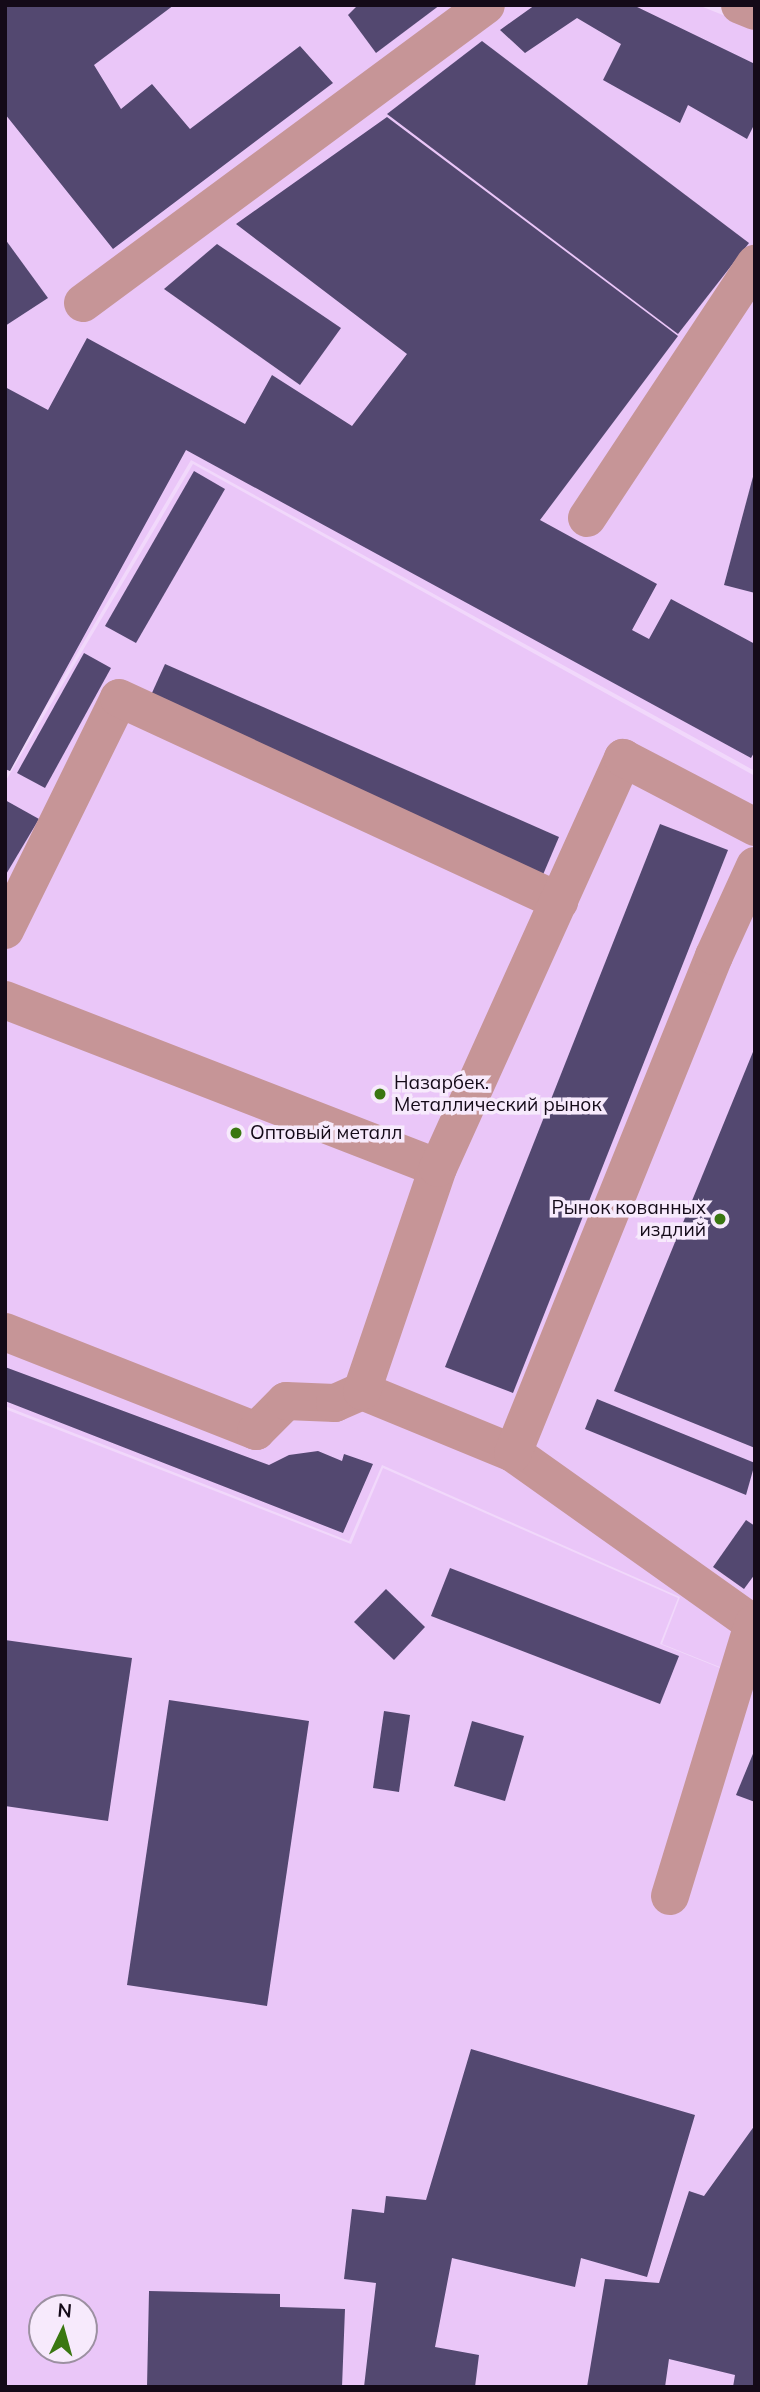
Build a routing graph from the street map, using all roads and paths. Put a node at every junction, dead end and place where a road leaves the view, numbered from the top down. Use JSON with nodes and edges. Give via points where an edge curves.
{"nodes":[{"id":1,"x":486,"y":5,"type":"edge"},
{"id":2,"x":740,"y":5,"type":"edge"},
{"id":3,"x":755,"y":11,"type":"edge"},
{"id":4,"x":755,"y":264,"type":"edge"},
{"id":5,"x":83,"y":303,"type":"dead end"},
{"id":6,"x":587,"y":518,"type":"dead end"},
{"id":7,"x":755,"y":827,"type":"edge"},
{"id":8,"x":755,"y":866,"type":"edge"},
{"id":9,"x":559,"y":901,"type":"junction"},
{"id":10,"x":5,"y":930,"type":"edge"},
{"id":11,"x":5,"y":1000,"type":"edge"},
{"id":12,"x":438,"y":1168,"type":"junction"},
{"id":13,"x":5,"y":1332,"type":"edge"},
{"id":14,"x":362,"y":1391,"type":"junction"},
{"id":15,"x":513,"y":1453,"type":"junction"},
{"id":16,"x":754,"y":1624,"type":"edge"},
{"id":17,"x":670,"y":1896,"type":"dead end"}],
"edges":[{"from":1,"to":5,"type":"lane"},
{"from":2,"to":3,"type":"lane"},
{"from":4,"to":6,"type":"lane"},
{"from":7,"to":9,"type":"lane","via":[[623,758]]},
{"from":8,"to":15,"type":"lane","via":[[714,956]]},
{"from":9,"to":10,"type":"lane","via":[[120,698]]},
{"from":9,"to":12,"type":"lane"},
{"from":11,"to":12,"type":"lane"},
{"from":12,"to":14,"type":"lane"},
{"from":13,"to":14,"type":"lane","via":[[256,1431],[286,1401],[335,1403]]},
{"from":14,"to":15,"type":"lane"},
{"from":15,"to":16,"type":"lane"},
{"from":16,"to":17,"type":"lane"}]}
